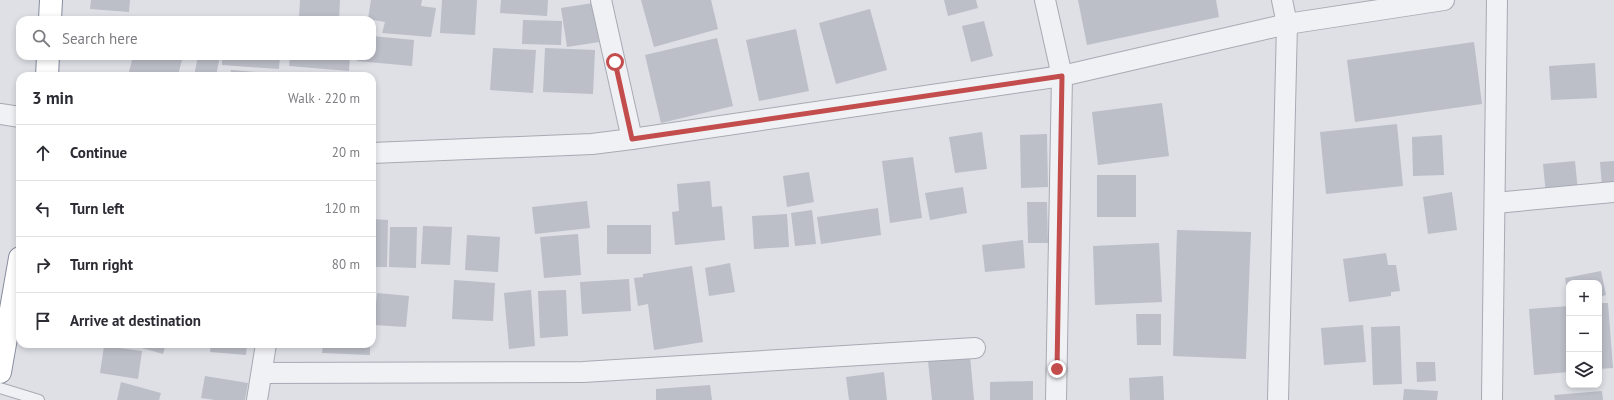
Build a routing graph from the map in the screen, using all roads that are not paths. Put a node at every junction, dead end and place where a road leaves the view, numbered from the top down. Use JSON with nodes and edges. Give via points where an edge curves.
{"nodes":[{"id":1,"x":51,"y":0,"type":"edge"},
{"id":2,"x":600,"y":0,"type":"edge"},
{"id":3,"x":1045,"y":0,"type":"edge"},
{"id":4,"x":1282,"y":0,"type":"edge"},
{"id":5,"x":1444,"y":0,"type":"edge"},
{"id":6,"x":1497,"y":0,"type":"edge"},
{"id":7,"x":50,"y":16,"type":"edge"},
{"id":8,"x":1287,"y":24,"type":"junction"},
{"id":9,"x":48,"y":60,"type":"edge"},
{"id":10,"x":47,"y":72,"type":"edge"},
{"id":11,"x":1062,"y":76,"type":"junction"},
{"id":12,"x":0,"y":114,"type":"edge"},
{"id":13,"x":16,"y":116,"type":"edge"},
{"id":14,"x":632,"y":139,"type":"junction"},
{"id":15,"x":376,"y":153,"type":"edge"},
{"id":16,"x":1614,"y":192,"type":"edge"},
{"id":17,"x":1495,"y":203,"type":"junction"},
{"id":18,"x":16,"y":281,"type":"edge"},
{"id":19,"x":265,"y":348,"type":"edge"},
{"id":20,"x":975,"y":348,"type":"dead end"},
{"id":21,"x":0,"y":372,"type":"edge"},
{"id":22,"x":262,"y":372,"type":"junction"},
{"id":23,"x":0,"y":388,"type":"edge"},
{"id":24,"x":39,"y":400,"type":"edge"},
{"id":25,"x":257,"y":400,"type":"edge"},
{"id":26,"x":1056,"y":400,"type":"edge"},
{"id":27,"x":1278,"y":400,"type":"edge"},
{"id":28,"x":1492,"y":400,"type":"edge"}],
"edges":[{"from":1,"to":7,"type":"highway"},
{"from":2,"to":14,"type":"street"},
{"from":3,"to":11,"type":"street"},
{"from":4,"to":8,"type":"street"},
{"from":5,"to":8,"type":"street"},
{"from":6,"to":17,"type":"street"},
{"from":8,"to":11,"type":"street"},
{"from":8,"to":27,"type":"street"},
{"from":9,"to":10,"type":"highway"},
{"from":11,"to":14,"type":"street"},
{"from":11,"to":26,"type":"street"},
{"from":12,"to":13,"type":"street"},
{"from":14,"to":15,"type":"street","via":[[592,144]]},
{"from":16,"to":17,"type":"street"},
{"from":17,"to":28,"type":"street"},
{"from":18,"to":21,"type":"highway"},
{"from":19,"to":22,"type":"street"},
{"from":20,"to":22,"type":"street","via":[[583,372]]},
{"from":22,"to":25,"type":"street"},
{"from":23,"to":24,"type":"lane"}]}
